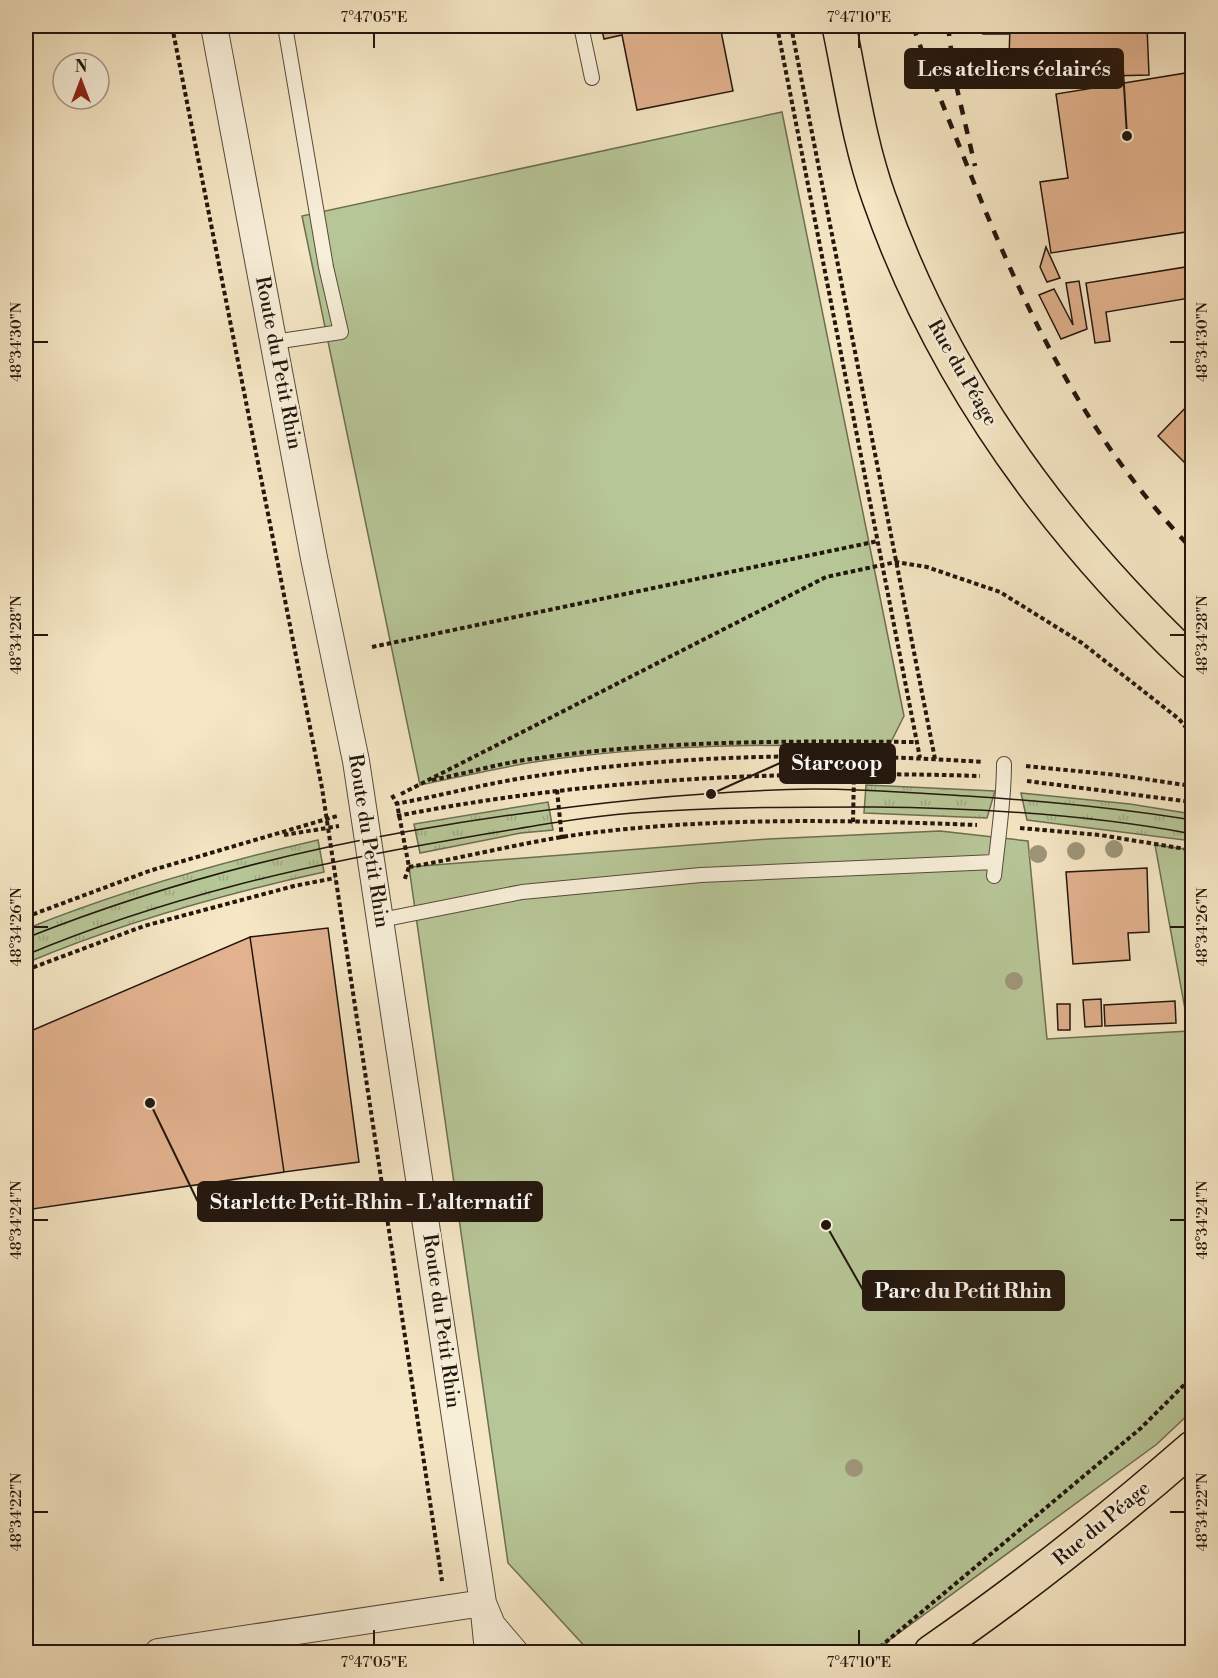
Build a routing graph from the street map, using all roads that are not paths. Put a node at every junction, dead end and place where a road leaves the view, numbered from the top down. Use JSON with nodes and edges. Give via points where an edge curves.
{"nodes":[{"id":1,"x":214,"y":26,"type":"edge"},
{"id":2,"x":285,"y":26,"type":"edge"},
{"id":3,"x":581,"y":26,"type":"edge"},
{"id":4,"x":839,"y":26,"type":"edge"},
{"id":5,"x":592,"y":78,"type":"dead end"},
{"id":6,"x":274,"y":342,"type":"junction"},
{"id":7,"x":1192,"y":662,"type":"edge"},
{"id":8,"x":1004,"y":764,"type":"road end"},
{"id":9,"x":381,"y":920,"type":"junction"},
{"id":10,"x":1192,"y":1448,"type":"edge"},
{"id":11,"x":1011,"y":1598,"type":"junction"},
{"id":12,"x":483,"y":1603,"type":"junction"},
{"id":13,"x":158,"y":1653,"type":"edge"},
{"id":14,"x":488,"y":1653,"type":"edge"},
{"id":15,"x":515,"y":1653,"type":"edge"},
{"id":16,"x":931,"y":1653,"type":"edge"},
{"id":17,"x":965,"y":1653,"type":"edge"}],
"edges":[{"from":1,"to":6,"type":"street","name":"Route du Petit Rhin"},
{"from":2,"to":6,"type":"lane","via":[[341,332]]},
{"from":3,"to":5,"type":"lane"},
{"from":4,"to":7,"type":"main road","name":"Rue du Péage","via":[[878,196],[912,282],[946,350],[1027,478],[1082,549],[1136,609]]},
{"from":6,"to":9,"type":"street","name":"Route du Petit Rhin","via":[[356,761]]},
{"from":8,"to":9,"type":"lane","via":[[1005,799],[998,826],[995,869],[701,875],[522,892]]},
{"from":9,"to":12,"type":"street","name":"Route du Petit Rhin"},
{"from":10,"to":11,"type":"main road","name":"Rue du Péage"},
{"from":11,"to":16,"type":"main road","name":"Rue du Péage"},
{"from":11,"to":17,"type":"main road","name":"Rue du Péage"},
{"from":12,"to":13,"type":"street"},
{"from":12,"to":14,"type":"street"},
{"from":12,"to":15,"type":"street","name":"Route du Petit Rhin","via":[[492,1625]]}]}
